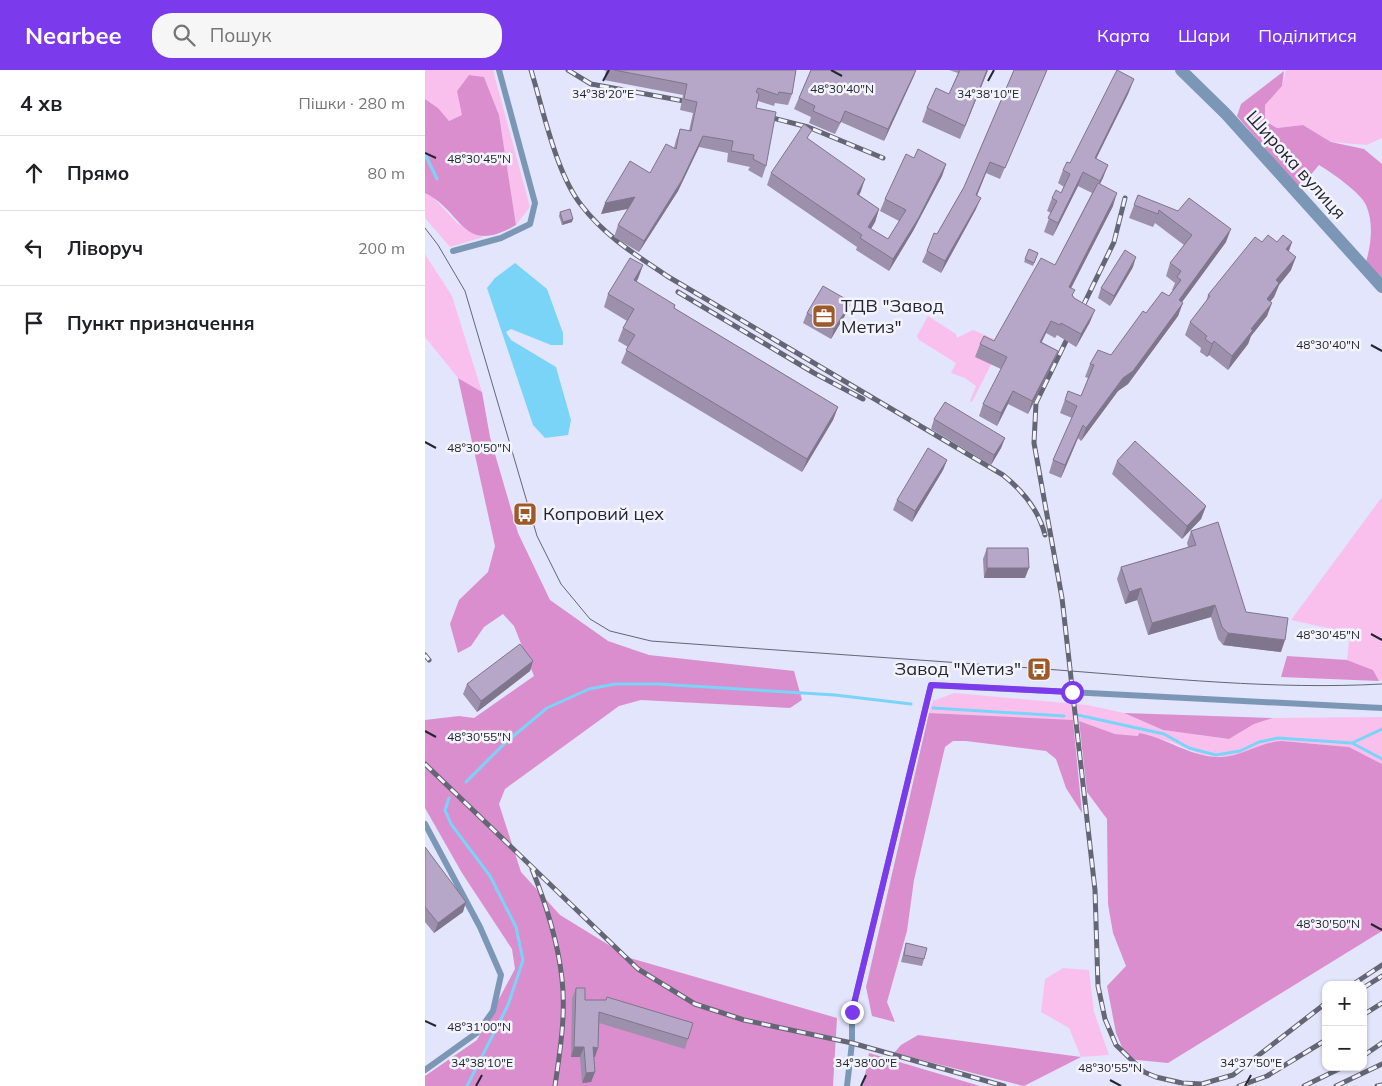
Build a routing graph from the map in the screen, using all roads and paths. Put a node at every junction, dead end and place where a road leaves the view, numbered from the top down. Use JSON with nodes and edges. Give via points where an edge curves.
{"nodes":[{"id":1,"x":499,"y":70,"type":"edge"},
{"id":2,"x":1181,"y":70,"type":"edge"},
{"id":3,"x":453,"y":251,"type":"dead end"},
{"id":4,"x":1382,"y":286,"type":"edge"},
{"id":5,"x":1382,"y":708,"type":"edge"},
{"id":6,"x":425,"y":824,"type":"edge"},
{"id":7,"x":425,"y":1070,"type":"edge"},
{"id":8,"x":847,"y":1086,"type":"edge"}],
"edges":[{"from":1,"to":3,"type":"lane","via":[[535,203],[529,224],[501,238]]},
{"from":2,"to":4,"type":"street","name":"Широка вулиця","via":[[1226,114]]},
{"from":5,"to":8,"type":"lane","via":[[931,685],[852,1012],[853,1043]]},
{"from":6,"to":7,"type":"lane","via":[[480,927],[501,975],[493,1011],[478,1032]]}]}
